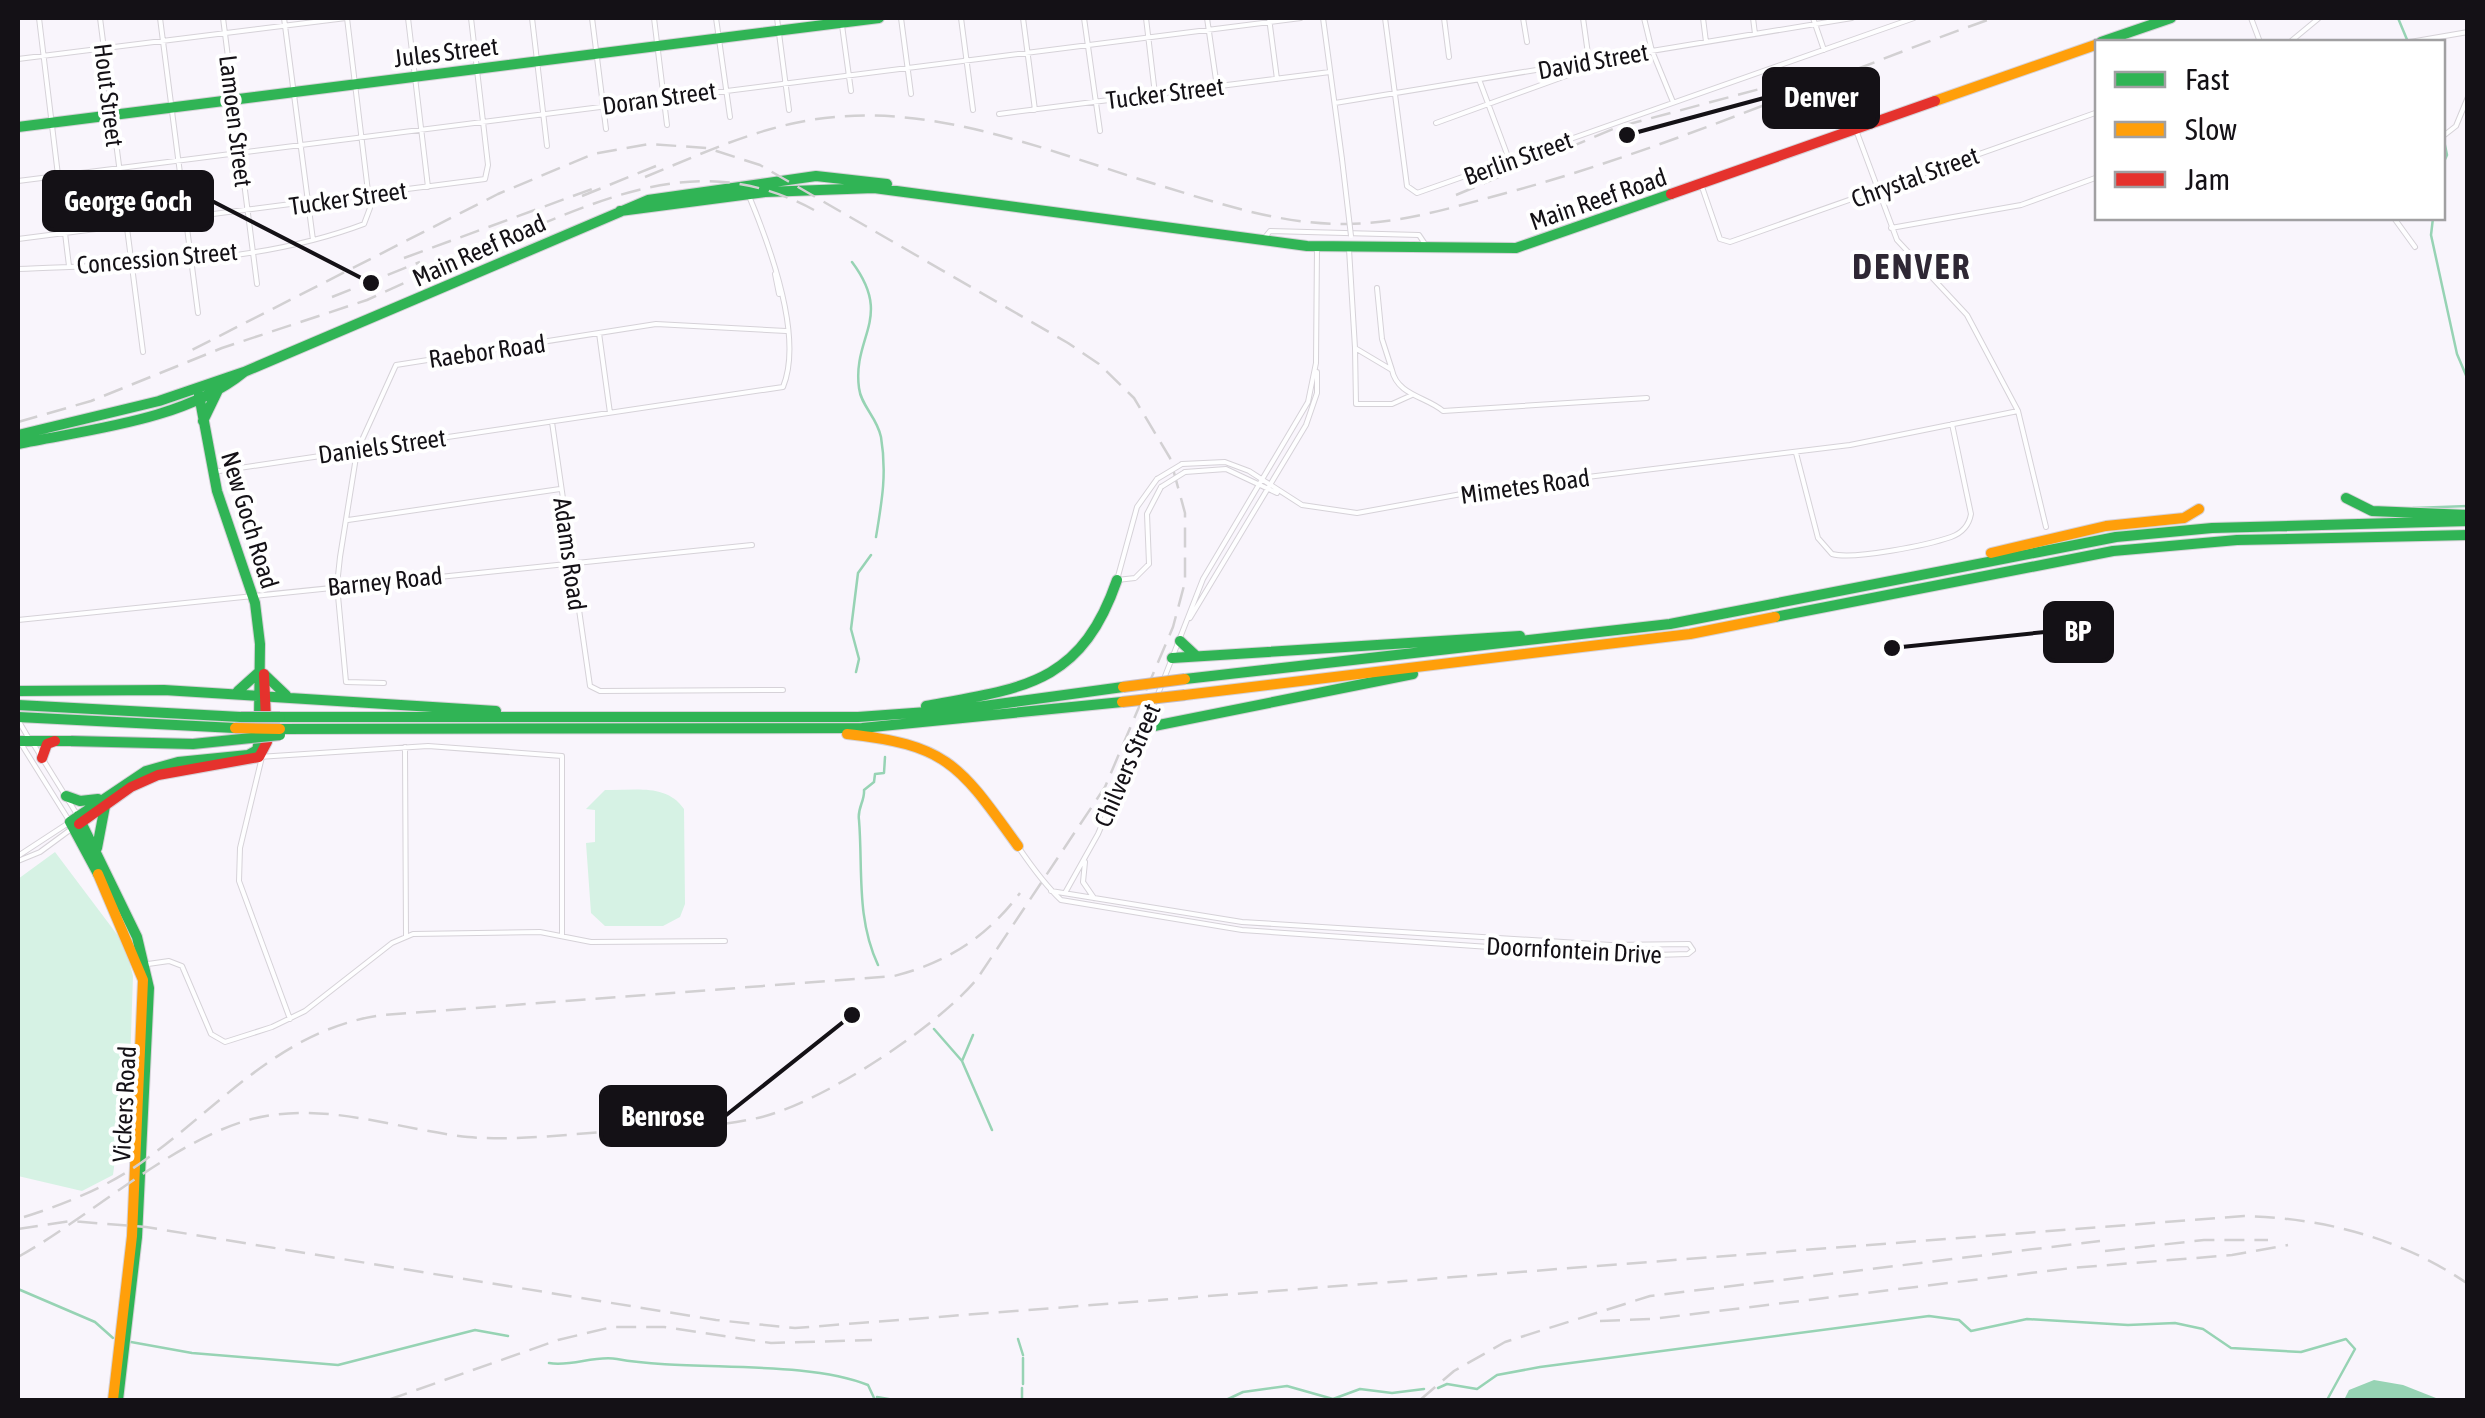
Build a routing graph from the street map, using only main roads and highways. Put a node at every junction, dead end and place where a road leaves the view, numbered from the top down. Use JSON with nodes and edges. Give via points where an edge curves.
{"nodes":[{"id":1,"x":879,"y":18,"type":"edge"},
{"id":2,"x":2171,"y":18,"type":"edge"},
{"id":3,"x":841,"y":20,"type":"edge"},
{"id":4,"x":778,"y":24,"type":"edge"},
{"id":5,"x":2108,"y":40,"type":"edge"},
{"id":6,"x":2095,"y":44,"type":"edge"},
{"id":7,"x":18,"y":127,"type":"edge"},
{"id":8,"x":244,"y":372,"type":"junction"},
{"id":9,"x":221,"y":386,"type":"junction"},
{"id":10,"x":198,"y":393,"type":"junction"},
{"id":11,"x":186,"y":402,"type":"junction"},
{"id":12,"x":202,"y":418,"type":"junction"},
{"id":13,"x":18,"y":434,"type":"edge"},
{"id":14,"x":18,"y":444,"type":"edge"},
{"id":15,"x":2346,"y":498,"type":"dead end"},
{"id":16,"x":2199,"y":510,"type":"dead end"},
{"id":17,"x":2468,"y":518,"type":"edge"},
{"id":18,"x":2468,"y":535,"type":"edge"},
{"id":19,"x":1117,"y":580,"type":"road end"},
{"id":20,"x":1878,"y":582,"type":"junction"},
{"id":21,"x":1616,"y":631,"type":"junction"},
{"id":22,"x":1180,"y":640,"type":"road end"},
{"id":23,"x":1195,"y":655,"type":"junction"},
{"id":24,"x":1172,"y":658,"type":"road end"},
{"id":25,"x":1473,"y":662,"type":"junction"},
{"id":26,"x":261,"y":671,"type":"junction"},
{"id":27,"x":18,"y":691,"type":"edge"},
{"id":28,"x":233,"y":693,"type":"junction"},
{"id":29,"x":262,"y":695,"type":"junction"},
{"id":30,"x":288,"y":696,"type":"junction"},
{"id":31,"x":18,"y":705,"type":"edge"},
{"id":32,"x":36,"y":712,"type":"junction"},
{"id":33,"x":586,"y":716,"type":"junction"},
{"id":34,"x":18,"y":718,"type":"edge"},
{"id":35,"x":772,"y":724,"type":"junction"},
{"id":36,"x":280,"y":727,"type":"junction"},
{"id":37,"x":1144,"y":728,"type":"road end"},
{"id":38,"x":21,"y":740,"type":"edge"},
{"id":39,"x":56,"y":740,"type":"junction"},
{"id":40,"x":42,"y":758,"type":"road end"},
{"id":41,"x":66,"y":796,"type":"road end"},
{"id":42,"x":104,"y":802,"type":"junction"},
{"id":43,"x":76,"y":822,"type":"junction"},
{"id":44,"x":1018,"y":846,"type":"road end"},
{"id":45,"x":97,"y":849,"type":"junction"},
{"id":46,"x":143,"y":964,"type":"junction"},
{"id":47,"x":115,"y":1400,"type":"edge"}],
"edges":[{"from":1,"to":3,"type":"main road","name":"Jules Street"},
{"from":2,"to":5,"type":"main road","name":"Main Reef Road"},
{"from":3,"to":4,"type":"main road","name":"Jules Street"},
{"from":4,"to":7,"type":"main road","name":"Jules Street","via":[[719,38]]},
{"from":6,"to":8,"type":"main road","name":"Main Reef Road","via":[[1526,246],[1317,247],[911,190],[778,185],[620,211]]},
{"from":8,"to":9,"type":"main road","name":"Main Reef Road"},
{"from":8,"to":10,"type":"main road","name":"Main Reef Road"},
{"from":9,"to":10,"type":"main road","name":"Main Reef Road"},
{"from":9,"to":12,"type":"main road"},
{"from":10,"to":11,"type":"main road","name":"Main Reef Road"},
{"from":10,"to":12,"type":"main road","name":"New Goch Road"},
{"from":10,"to":13,"type":"main road","name":"Main Reef Road"},
{"from":11,"to":12,"type":"main road"},
{"from":11,"to":14,"type":"main road","name":"Main Reef Road"},
{"from":12,"to":26,"type":"main road","name":"New Goch Road","via":[[212,472],[252,594]]},
{"from":15,"to":17,"type":"main road","via":[[2372,511]]},
{"from":16,"to":20,"type":"main road","via":[[2184,518],[2048,537]]},
{"from":17,"to":20,"type":"main road","via":[[2130,536]]},
{"from":18,"to":25,"type":"main road","via":[[2237,540],[2113,551],[1690,634]]},
{"from":19,"to":35,"type":"main road","via":[[1099,632],[1050,677],[900,710]]},
{"from":20,"to":21,"type":"main road"},
{"from":21,"to":23,"type":"main road"},
{"from":21,"to":35,"type":"main road","bridge":true,"via":[[900,715]]},
{"from":22,"to":23,"type":"main road"},
{"from":23,"to":24,"type":"main road"},
{"from":25,"to":35,"type":"main road","bridge":true,"via":[[910,726]]},
{"from":25,"to":37,"type":"main road"},
{"from":26,"to":28,"type":"main road"},
{"from":26,"to":29,"type":"main road","name":"New Goch Road"},
{"from":26,"to":30,"type":"main road"},
{"from":27,"to":28,"type":"main road"},
{"from":28,"to":29,"type":"main road"},
{"from":29,"to":30,"type":"main road"},
{"from":29,"to":42,"type":"main road","name":"New Goch Road","via":[[257,756],[157,767]]},
{"from":30,"to":33,"type":"main road"},
{"from":31,"to":32,"type":"main road"},
{"from":32,"to":34,"type":"main road"},
{"from":32,"to":36,"type":"main road","bridge":true},
{"from":33,"to":35,"type":"main road"},
{"from":33,"to":36,"type":"main road"},
{"from":35,"to":36,"type":"main road"},
{"from":35,"to":44,"type":"main road","via":[[892,736],[930,747],[969,778]]},
{"from":36,"to":39,"type":"main road","bridge":true,"via":[[193,744]]},
{"from":38,"to":39,"type":"main road"},
{"from":39,"to":40,"type":"main road","via":[[46,744]]},
{"from":41,"to":42,"type":"main road"},
{"from":42,"to":43,"type":"main road"},
{"from":42,"to":45,"type":"main road"},
{"from":43,"to":45,"type":"main road","name":"Vickers Road"},
{"from":43,"to":46,"type":"main road","name":"Vickers Road"},
{"from":45,"to":46,"type":"main road","name":"Vickers Road"},
{"from":46,"to":47,"type":"main road","name":"Vickers Road","via":[[148,1017]]}]}
